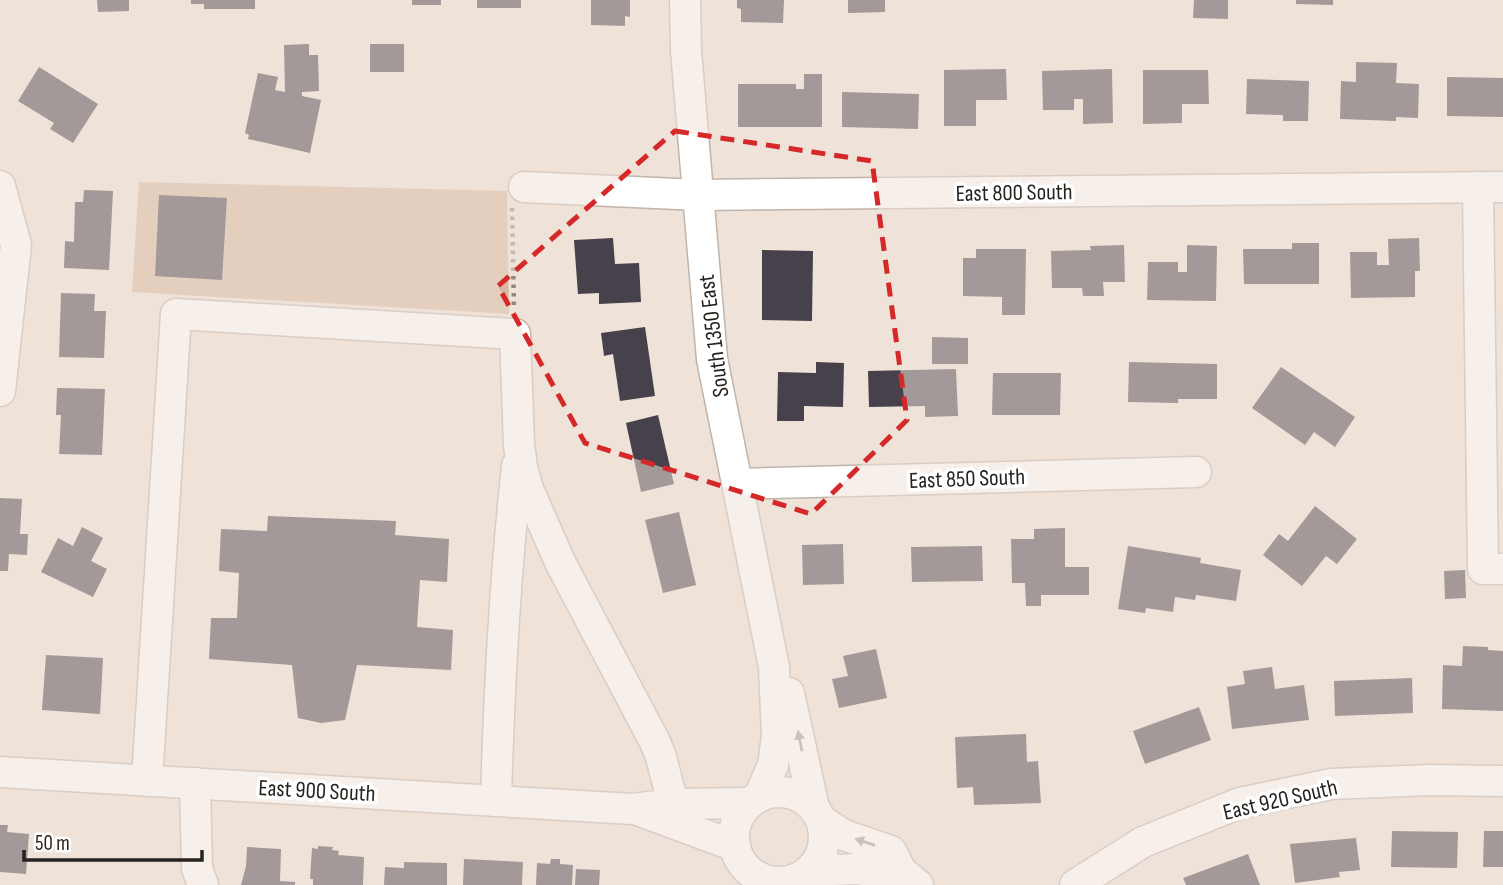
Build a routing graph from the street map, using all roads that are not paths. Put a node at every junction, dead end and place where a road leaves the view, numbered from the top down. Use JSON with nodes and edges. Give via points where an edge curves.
{"nodes":[{"id":1,"x":685,"y":0,"type":"edge"},
{"id":2,"x":0,"y":186,"type":"edge"},
{"id":3,"x":1491,"y":187,"type":"edge"},
{"id":4,"x":518,"y":195,"type":"road end"},
{"id":5,"x":699,"y":195,"type":"junction"},
{"id":6,"x":0,"y":391,"type":"edge"},
{"id":7,"x":519,"y":445,"type":"junction"},
{"id":8,"x":1196,"y":472,"type":"dead end"},
{"id":9,"x":737,"y":484,"type":"junction"},
{"id":10,"x":1503,"y":569,"type":"edge"},
{"id":11,"x":774,"y":667,"type":"junction"},
{"id":12,"x":0,"y":772,"type":"edge"},
{"id":13,"x":1503,"y":780,"type":"edge"},
{"id":14,"x":147,"y":781,"type":"junction"},
{"id":15,"x":195,"y":783,"type":"junction"},
{"id":16,"x":754,"y":800,"type":"junction"},
{"id":17,"x":496,"y":801,"type":"junction"},
{"id":18,"x":673,"y":804,"type":"junction"},
{"id":19,"x":633,"y":809,"type":"junction"},
{"id":20,"x":817,"y":814,"type":"junction"},
{"id":21,"x":744,"y":867,"type":"edge"},
{"id":22,"x":910,"y":878,"type":"edge"},
{"id":23,"x":798,"y":879,"type":"edge"},
{"id":24,"x":203,"y":885,"type":"edge"},
{"id":25,"x":1075,"y":885,"type":"edge"}],
"edges":[{"from":1,"to":5,"type":"street","name":"South 1350 East"},
{"from":2,"to":6,"type":"street","via":[[16,245]]},
{"from":3,"to":5,"type":"street","name":"East 800 South"},
{"from":3,"to":10,"type":"street","via":[[1483,569]]},
{"from":4,"to":5,"type":"street","name":"East 800 South"},
{"from":5,"to":9,"type":"street","name":"South 1350 East","via":[[712,359]]},
{"from":7,"to":14,"type":"street","via":[[514,334],[176,314]]},
{"from":7,"to":17,"type":"street","via":[[510,522]]},
{"from":7,"to":18,"type":"street","via":[[528,489],[561,564],[655,742]]},
{"from":8,"to":9,"type":"street","name":"East 850 South"},
{"from":9,"to":11,"type":"street","name":"South 1350 East"},
{"from":11,"to":16,"type":"street","name":"South 1350 East","via":[[777,736],[773,765]]},
{"from":20,"to":11,"type":"street","name":"South 1350 East","one_way":true,"via":[[791,697]]},
{"from":12,"to":14,"type":"street","name":"East 900 South"},
{"from":13,"to":25,"type":"street","name":"East 920 South","via":[[1331,784],[1240,803],[1143,842]]},
{"from":14,"to":15,"type":"street","name":"East 900 South"},
{"from":15,"to":17,"type":"street","name":"East 900 South"},
{"from":15,"to":24,"type":"street","via":[[197,868]]},
{"from":16,"to":18,"type":"street","name":"East 900 South"},
{"from":16,"to":20,"type":"street","via":[[788,793]]},
{"from":16,"to":21,"type":"street","via":[[736,822],[734,834]]},
{"from":17,"to":19,"type":"street","name":"East 900 South"},
{"from":18,"to":19,"type":"street","name":"East 900 South"},
{"from":19,"to":21,"type":"street","name":"East 900 South"},
{"from":22,"to":20,"type":"street","one_way":true,"via":[[891,851],[844,835]]},
{"from":20,"to":23,"type":"street","via":[[825,833],[824,847],[819,860]]},
{"from":21,"to":23,"type":"street","via":[[769,881]]},
{"from":22,"to":23,"type":"street","via":[[856,869]]}]}
